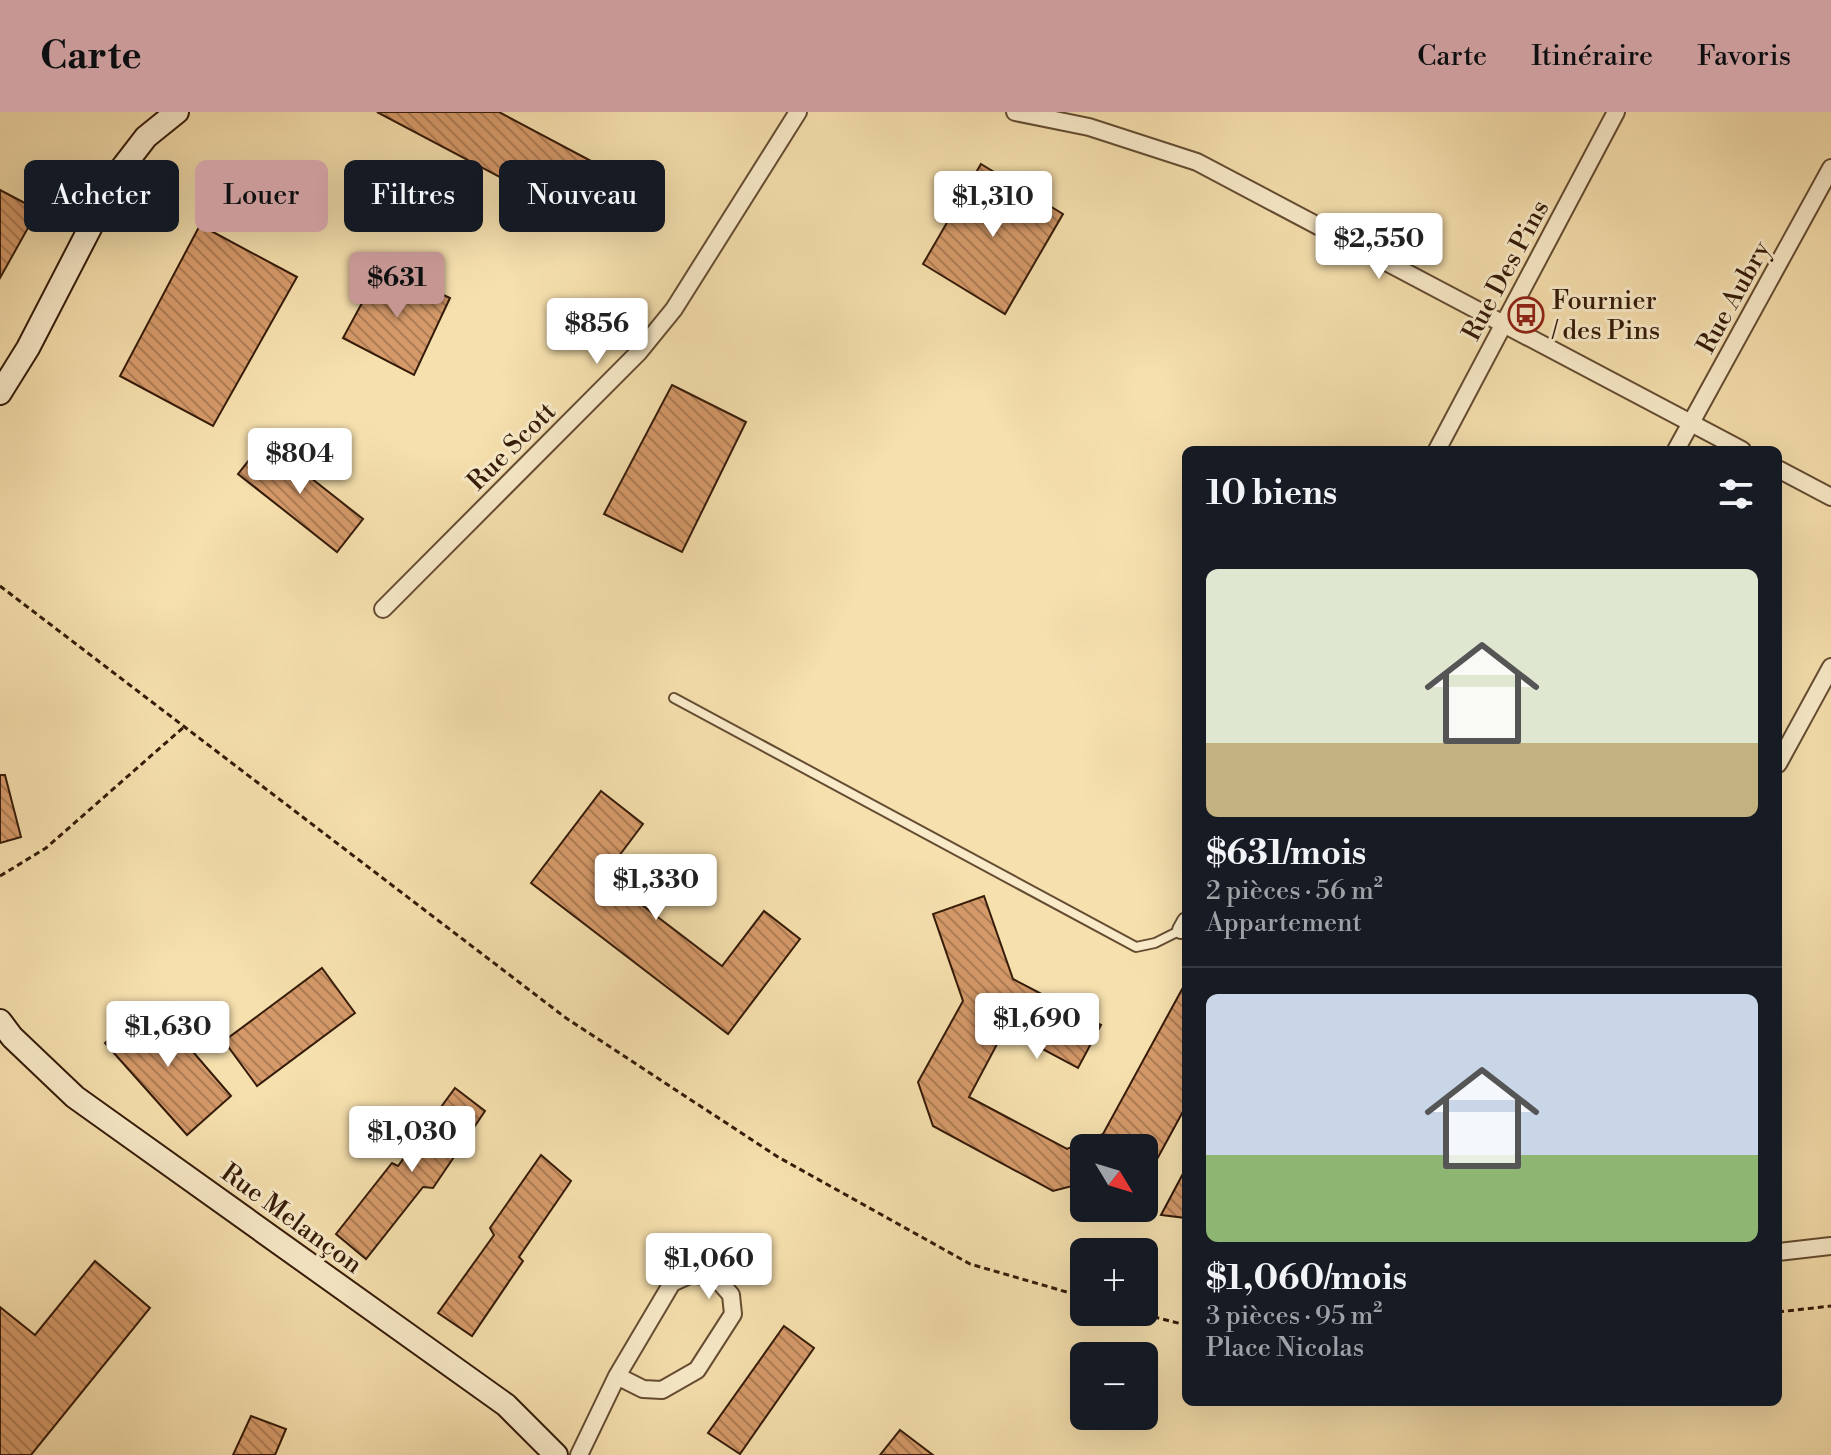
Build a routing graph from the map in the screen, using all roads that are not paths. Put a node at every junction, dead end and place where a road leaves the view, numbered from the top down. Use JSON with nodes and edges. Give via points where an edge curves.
{"nodes":[{"id":1,"x":177,"y":112,"type":"edge"},
{"id":2,"x":798,"y":112,"type":"edge"},
{"id":3,"x":1015,"y":112,"type":"edge"},
{"id":4,"x":1616,"y":112,"type":"edge"},
{"id":5,"x":1070,"y":117,"type":"edge"},
{"id":6,"x":1831,"y":168,"type":"edge"},
{"id":7,"x":1504,"y":324,"type":"junction"},
{"id":8,"x":0,"y":393,"type":"edge"},
{"id":9,"x":1691,"y":423,"type":"junction"},
{"id":10,"x":1439,"y":446,"type":"edge"},
{"id":11,"x":1678,"y":446,"type":"edge"},
{"id":12,"x":1734,"y":446,"type":"edge"},
{"id":13,"x":1782,"y":471,"type":"edge"},
{"id":14,"x":1831,"y":497,"type":"edge"},
{"id":15,"x":383,"y":609,"type":"dead end"},
{"id":16,"x":1831,"y":667,"type":"edge"},
{"id":17,"x":674,"y":698,"type":"dead end"},
{"id":18,"x":1782,"y":757,"type":"edge"},
{"id":19,"x":1182,"y":927,"type":"edge"},
{"id":20,"x":0,"y":1021,"type":"edge"},
{"id":21,"x":1831,"y":1246,"type":"edge"},
{"id":22,"x":1782,"y":1252,"type":"edge"},
{"id":23,"x":617,"y":1376,"type":"junction"},
{"id":24,"x":556,"y":1455,"type":"edge"},
{"id":25,"x":579,"y":1455,"type":"edge"}],
"edges":[{"from":1,"to":8,"type":"street","via":[[146,137],[119,172]]},
{"from":2,"to":15,"type":"street","name":"Rue Scott","via":[[674,309],[648,341]]},
{"from":3,"to":5,"type":"street"},
{"from":4,"to":7,"type":"street","name":"Rue Des Pins"},
{"from":5,"to":7,"type":"street","via":[[1197,162]]},
{"from":6,"to":9,"type":"street","name":"Rue Aubry"},
{"from":7,"to":9,"type":"street"},
{"from":7,"to":10,"type":"street","name":"Rue Des Pins"},
{"from":9,"to":11,"type":"street","name":"Rue Aubry"},
{"from":9,"to":12,"type":"street"},
{"from":13,"to":14,"type":"street"},
{"from":16,"to":18,"type":"street"},
{"from":17,"to":19,"type":"lane","via":[[1136,947]]},
{"from":20,"to":24,"type":"street","name":"Rue Melançon","via":[[75,1097],[506,1405]]},
{"from":21,"to":22,"type":"street"},
{"from":23,"to":23,"type":"street","via":[[672,1283],[692,1274],[717,1279],[731,1295],[733,1314],[697,1370],[662,1390],[643,1389]]},
{"from":23,"to":25,"type":"street"}]}
